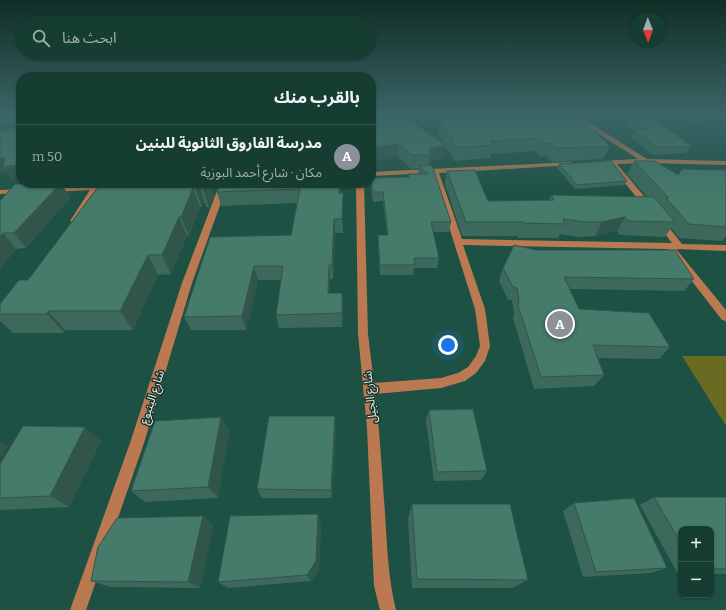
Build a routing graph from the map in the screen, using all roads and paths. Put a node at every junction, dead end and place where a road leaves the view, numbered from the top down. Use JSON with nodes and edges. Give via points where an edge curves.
{"nodes":[{"id":1,"x":613,"y":141,"type":"edge"},
{"id":2,"x":644,"y":161,"type":"junction"},
{"id":3,"x":612,"y":162,"type":"junction"},
{"id":4,"x":589,"y":163,"type":"edge"},
{"id":5,"x":726,"y":163,"type":"edge"},
{"id":6,"x":581,"y":164,"type":"edge"},
{"id":7,"x":435,"y":170,"type":"junction"},
{"id":8,"x":376,"y":174,"type":"edge"},
{"id":9,"x":95,"y":188,"type":"joint"},
{"id":10,"x":222,"y":188,"type":"edge"},
{"id":11,"x":360,"y":188,"type":"edge"},
{"id":12,"x":47,"y":190,"type":"edge"},
{"id":13,"x":32,"y":191,"type":"edge"},
{"id":14,"x":0,"y":192,"type":"edge"},
{"id":15,"x":69,"y":229,"type":"edge"},
{"id":16,"x":458,"y":242,"type":"junction"},
{"id":17,"x":674,"y":246,"type":"junction"},
{"id":18,"x":726,"y":248,"type":"edge"},
{"id":19,"x":726,"y":317,"type":"edge"},
{"id":20,"x":369,"y":389,"type":"junction"},
{"id":21,"x":78,"y":610,"type":"edge"},
{"id":22,"x":388,"y":610,"type":"edge"}],
"edges":[{"from":1,"to":2,"type":"street"},
{"from":2,"to":3,"type":"street"},
{"from":2,"to":5,"type":"street"},
{"from":3,"to":4,"type":"street"},
{"from":3,"to":17,"type":"street","via":[[634,188]]},
{"from":6,"to":7,"type":"street"},
{"from":7,"to":8,"type":"street"},
{"from":7,"to":16,"type":"street"},
{"from":9,"to":12,"type":"street"},
{"from":9,"to":15,"type":"street"},
{"from":10,"to":21,"type":"street","name":"شارع الينبوع","via":[[187,283],[137,443]]},
{"from":11,"to":20,"type":"street","name":"شارع الجيل","via":[[363,334]]},
{"from":13,"to":14,"type":"street"},
{"from":16,"to":17,"type":"street"},
{"from":16,"to":20,"type":"street","via":[[480,309],[485,346],[481,358],[472,370],[461,377],[441,383]]},
{"from":17,"to":18,"type":"street"},
{"from":17,"to":19,"type":"street"},
{"from":20,"to":22,"type":"street","name":"شارع الجيل","via":[[380,563]]}]}
